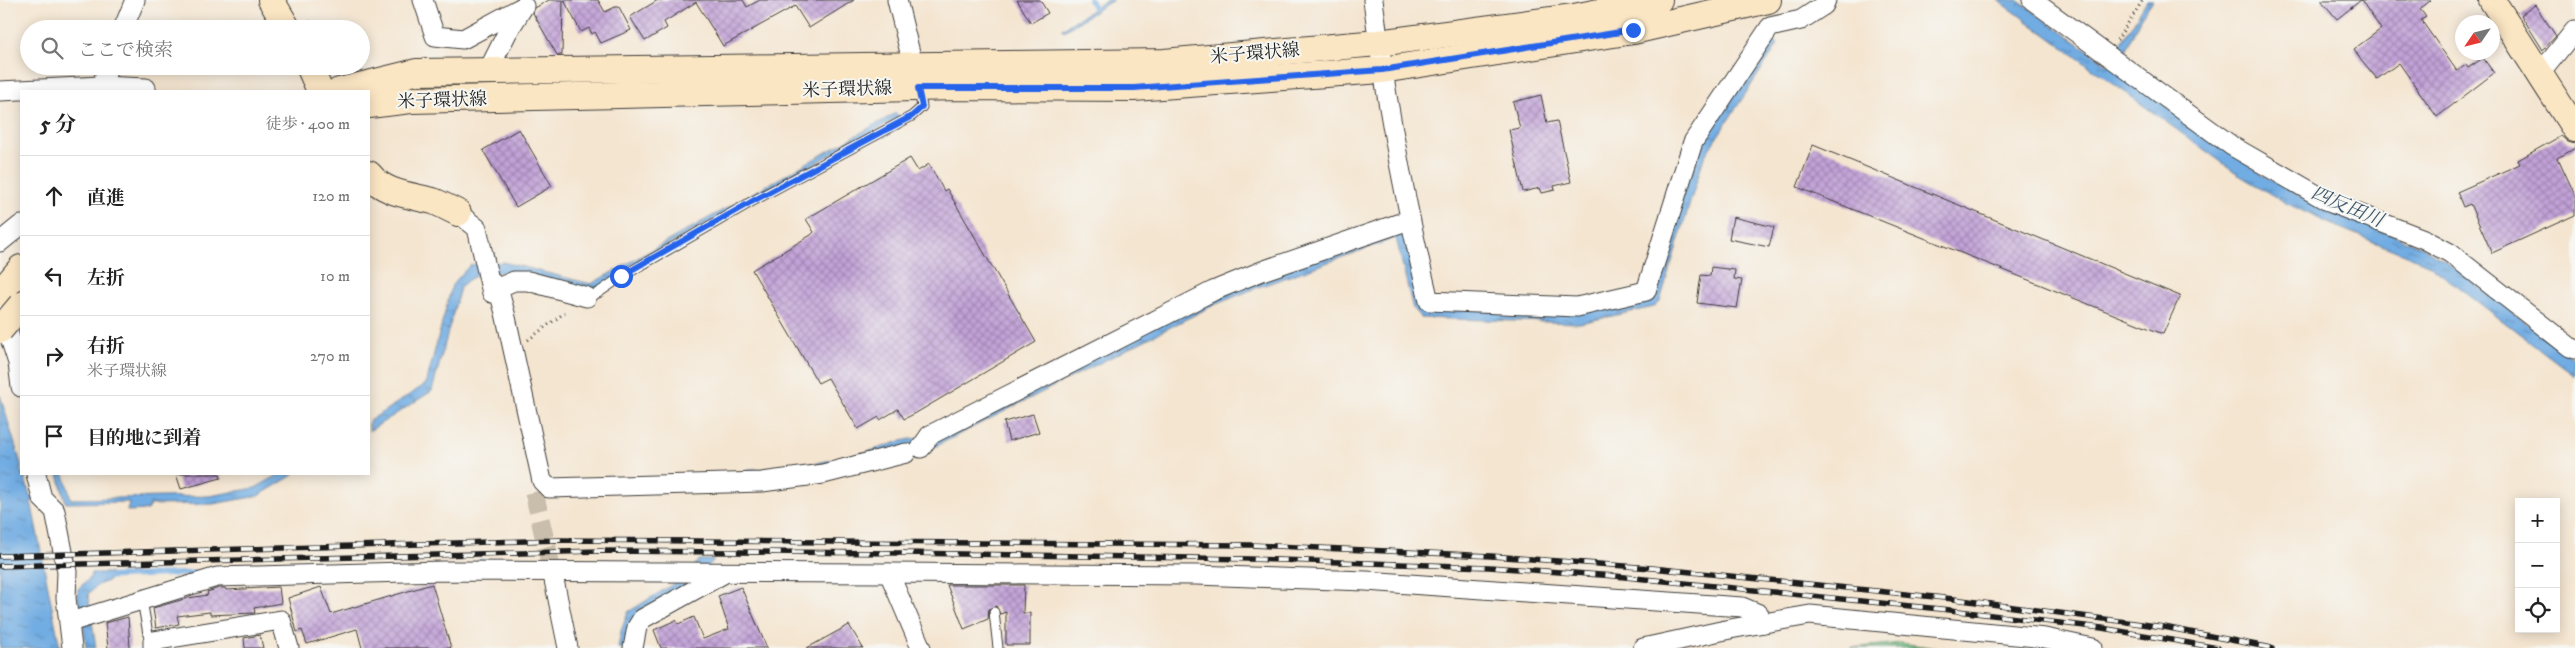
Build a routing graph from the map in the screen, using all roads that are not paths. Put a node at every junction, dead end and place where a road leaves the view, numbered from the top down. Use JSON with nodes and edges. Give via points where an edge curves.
{"nodes":[{"id":1,"x":135,"y":0,"type":"edge"},
{"id":2,"x":271,"y":0,"type":"edge"},
{"id":3,"x":423,"y":0,"type":"edge"},
{"id":4,"x":897,"y":0,"type":"edge"},
{"id":5,"x":1373,"y":0,"type":"edge"},
{"id":6,"x":1659,"y":0,"type":"edge"},
{"id":7,"x":1768,"y":0,"type":"edge"},
{"id":8,"x":1826,"y":0,"type":"edge"},
{"id":9,"x":2032,"y":0,"type":"edge"},
{"id":10,"x":2492,"y":0,"type":"edge"},
{"id":11,"x":526,"y":3,"type":"edge"},
{"id":12,"x":127,"y":20,"type":"edge"},
{"id":13,"x":283,"y":20,"type":"edge"},
{"id":14,"x":2575,"y":30,"type":"edge"},
{"id":15,"x":1378,"y":43,"type":"junction"},
{"id":16,"x":1382,"y":70,"type":"junction"},
{"id":17,"x":488,"y":71,"type":"junction"},
{"id":18,"x":2539,"y":74,"type":"junction"},
{"id":19,"x":105,"y":75,"type":"edge"},
{"id":20,"x":313,"y":75,"type":"edge"},
{"id":21,"x":916,"y":76,"type":"junction"},
{"id":22,"x":101,"y":86,"type":"junction"},
{"id":23,"x":20,"y":90,"type":"edge"},
{"id":24,"x":20,"y":90,"type":"edge"},
{"id":25,"x":146,"y":90,"type":"edge"},
{"id":26,"x":320,"y":90,"type":"edge"},
{"id":27,"x":343,"y":90,"type":"edge"},
{"id":28,"x":0,"y":91,"type":"edge"},
{"id":29,"x":370,"y":105,"type":"edge"},
{"id":30,"x":2575,"y":130,"type":"edge"},
{"id":31,"x":370,"y":175,"type":"edge"},
{"id":32,"x":458,"y":212,"type":"joint"},
{"id":33,"x":1409,"y":220,"type":"junction"},
{"id":34,"x":20,"y":226,"type":"edge"},
{"id":35,"x":0,"y":242,"type":"edge"},
{"id":36,"x":20,"y":269,"type":"edge"},
{"id":37,"x":492,"y":282,"type":"junction"},
{"id":38,"x":0,"y":293,"type":"edge"},
{"id":39,"x":587,"y":297,"type":"joint"},
{"id":40,"x":20,"y":306,"type":"edge"},
{"id":41,"x":0,"y":307,"type":"edge"},
{"id":42,"x":0,"y":330,"type":"edge"},
{"id":43,"x":2575,"y":349,"type":"edge"},
{"id":44,"x":20,"y":379,"type":"edge"},
{"id":45,"x":36,"y":475,"type":"edge"},
{"id":46,"x":534,"y":492,"type":"tunnel mouth"},
{"id":47,"x":725,"y":573,"type":"junction"},
{"id":48,"x":889,"y":573,"type":"junction"},
{"id":49,"x":554,"y":580,"type":"tunnel mouth"},
{"id":50,"x":142,"y":600,"type":"junction"},
{"id":51,"x":994,"y":612,"type":"dead end"},
{"id":52,"x":81,"y":619,"type":"junction"},
{"id":53,"x":1763,"y":623,"type":"junction"},
{"id":54,"x":153,"y":644,"type":"edge"},
{"id":55,"x":72,"y":648,"type":"edge"},
{"id":56,"x":289,"y":648,"type":"edge"},
{"id":57,"x":568,"y":648,"type":"edge"},
{"id":58,"x":633,"y":648,"type":"edge"},
{"id":59,"x":921,"y":648,"type":"edge"},
{"id":60,"x":998,"y":648,"type":"edge"},
{"id":61,"x":1643,"y":648,"type":"edge"},
{"id":62,"x":2093,"y":648,"type":"edge"}],
"edges":[{"from":1,"to":12,"type":"street"},
{"from":2,"to":13,"type":"main road"},
{"from":3,"to":11,"type":"street","via":[[435,36],[463,39]]},
{"from":4,"to":21,"type":"street"},
{"from":5,"to":15,"type":"street"},
{"from":6,"to":15,"type":"main road","name":"米子環状線","via":[[1574,17]]},
{"from":7,"to":16,"type":"main road","name":"米子環状線","via":[[1633,30]]},
{"from":8,"to":33,"type":"street","via":[[1824,5],[1801,20],[1770,27],[1693,142],[1646,291],[1578,307],[1429,301]]},
{"from":9,"to":43,"type":"street","via":[[2232,146],[2331,203],[2424,239],[2450,253]]},
{"from":10,"to":18,"type":"main road"},
{"from":11,"to":17,"type":"street","via":[[506,33]]},
{"from":14,"to":18,"type":"street"},
{"from":15,"to":16,"type":"street"},
{"from":15,"to":21,"type":"main road","name":"米子環状線","via":[[1164,62]]},
{"from":16,"to":21,"type":"main road","name":"米子環状線","via":[[1134,88]]},
{"from":16,"to":33,"type":"street"},
{"from":17,"to":21,"type":"main road","name":"米子環状線"},
{"from":17,"to":27,"type":"main road","name":"米子環状線","via":[[416,72]]},
{"from":18,"to":30,"type":"main road"},
{"from":19,"to":22,"type":"street"},
{"from":20,"to":26,"type":"main road"},
{"from":21,"to":29,"type":"main road","name":"米子環状線","via":[[411,100]]},
{"from":21,"to":39,"type":"lane","via":[[922,107],[912,116],[751,202]]},
{"from":22,"to":23,"type":"street"},
{"from":22,"to":25,"type":"street"},
{"from":24,"to":28,"type":"street"},
{"from":31,"to":32,"type":"main road","via":[[376,184],[402,195],[434,202]]},
{"from":32,"to":37,"type":"street","via":[[478,228]]},
{"from":33,"to":37,"type":"street","via":[[1213,290],[919,446],[823,474],[762,482],[548,488],[542,481],[513,350]]},
{"from":34,"to":35,"type":"street"},
{"from":36,"to":38,"type":"main road"},
{"from":37,"to":39,"type":"street","via":[[528,281]]},
{"from":37,"to":46,"type":"street"},
{"from":40,"to":42,"type":"main road","bridge":true},
{"from":41,"to":44,"type":"street"},
{"from":45,"to":52,"type":"street","via":[[42,498],[55,511],[67,572],[66,598]]},
{"from":47,"to":48,"type":"street"},
{"from":47,"to":50,"type":"street","via":[[452,570],[216,577]]},
{"from":47,"to":58,"type":"street","via":[[642,619]]},
{"from":48,"to":53,"type":"street","via":[[1196,575],[1366,581],[1742,607],[1758,614]]},
{"from":48,"to":59,"type":"street"},
{"from":49,"to":57,"type":"street"},
{"from":50,"to":52,"type":"street"},
{"from":50,"to":54,"type":"lane"},
{"from":51,"to":60,"type":"lane"},
{"from":52,"to":55,"type":"street"},
{"from":53,"to":61,"type":"street"},
{"from":53,"to":62,"type":"street","via":[[1810,615],[2045,638]]},
{"from":54,"to":56,"type":"street","via":[[281,620]]}]}
